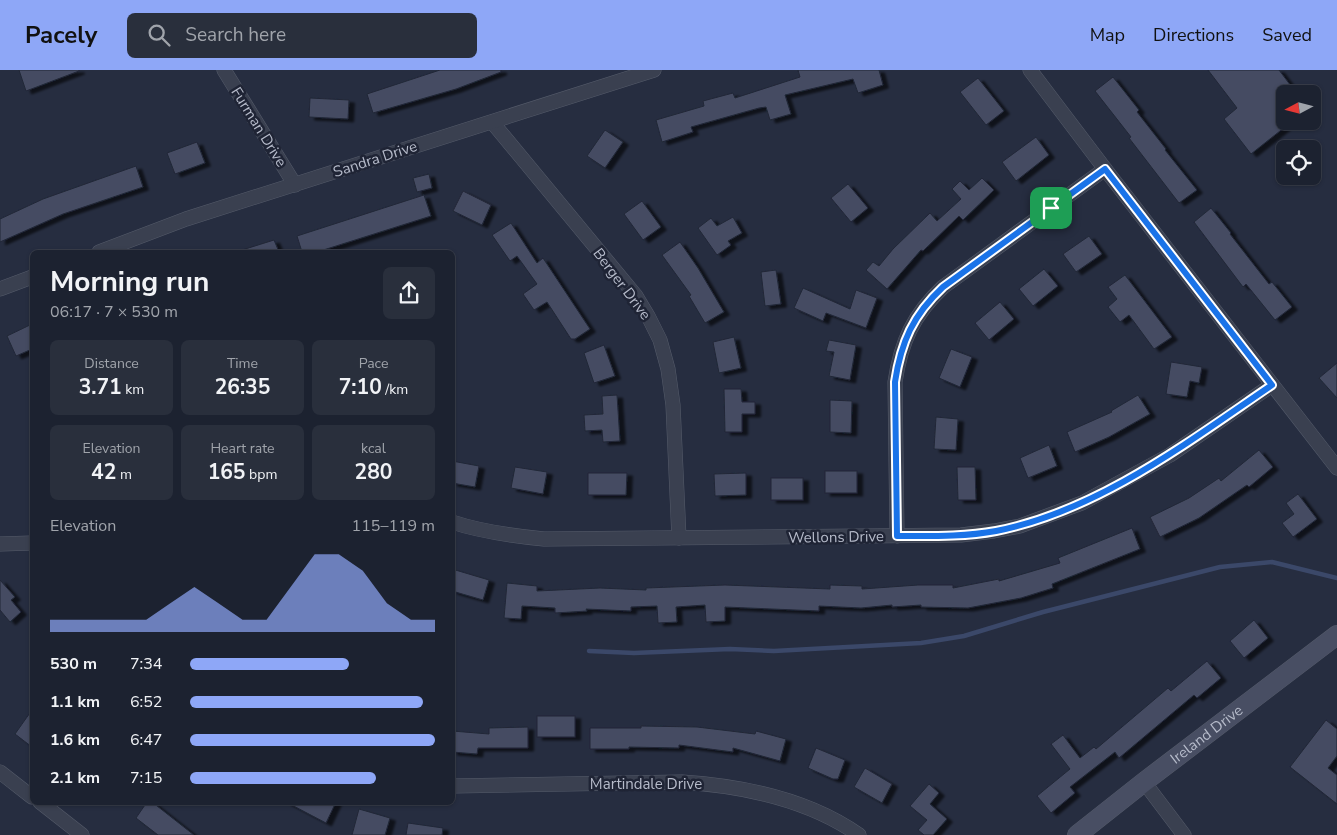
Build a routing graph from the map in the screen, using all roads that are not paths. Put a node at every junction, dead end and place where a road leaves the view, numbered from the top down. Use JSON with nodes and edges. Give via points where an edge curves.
{"nodes":[{"id":1,"x":224,"y":70,"type":"edge"},
{"id":2,"x":654,"y":70,"type":"edge"},
{"id":3,"x":1030,"y":70,"type":"edge"},
{"id":4,"x":492,"y":122,"type":"junction"},
{"id":5,"x":1105,"y":169,"type":"junction"},
{"id":6,"x":295,"y":185,"type":"junction"},
{"id":7,"x":103,"y":250,"type":"edge"},
{"id":8,"x":30,"y":278,"type":"edge"},
{"id":9,"x":0,"y":289,"type":"edge"},
{"id":10,"x":1272,"y":385,"type":"junction"},
{"id":11,"x":1337,"y":468,"type":"edge"},
{"id":12,"x":455,"y":523,"type":"edge"},
{"id":13,"x":897,"y":536,"type":"junction"},
{"id":14,"x":679,"y":538,"type":"junction"},
{"id":15,"x":30,"y":543,"type":"edge"},
{"id":16,"x":0,"y":544,"type":"edge"},
{"id":17,"x":1337,"y":635,"type":"edge"},
{"id":18,"x":0,"y":772,"type":"edge"},
{"id":19,"x":1144,"y":782,"type":"junction"},
{"id":20,"x":455,"y":786,"type":"edge"},
{"id":21,"x":30,"y":795,"type":"edge"},
{"id":22,"x":44,"y":805,"type":"edge"},
{"id":23,"x":82,"y":835,"type":"edge"},
{"id":24,"x":859,"y":835,"type":"edge"},
{"id":25,"x":1077,"y":835,"type":"edge"},
{"id":26,"x":1184,"y":835,"type":"edge"}],
"edges":[{"from":1,"to":6,"type":"street","name":"Furman Drive"},
{"from":2,"to":4,"type":"street","name":"Sandra Drive"},
{"from":3,"to":5,"type":"street"},
{"from":4,"to":6,"type":"street","name":"Sandra Drive"},
{"from":4,"to":14,"type":"street","name":"Berger Drive","via":[[636,296],[660,340],[673,404]]},
{"from":5,"to":10,"type":"street"},
{"from":5,"to":13,"type":"street","via":[[943,287],[917,317],[906,337],[895,382]]},
{"from":6,"to":7,"type":"street","name":"Sandra Drive","via":[[186,219]]},
{"from":8,"to":9,"type":"street"},
{"from":10,"to":11,"type":"street"},
{"from":10,"to":13,"type":"street","name":"Wellons Drive","via":[[1170,455],[1082,503],[1039,520],[994,532]]},
{"from":12,"to":14,"type":"street","name":"Wellons Drive","via":[[491,532],[544,539]]},
{"from":13,"to":14,"type":"street","name":"Wellons Drive"},
{"from":15,"to":16,"type":"street"},
{"from":17,"to":19,"type":"main road","name":"Ireland Drive"},
{"from":18,"to":21,"type":"street"},
{"from":19,"to":25,"type":"main road","name":"Ireland Drive"},
{"from":19,"to":26,"type":"street"},
{"from":20,"to":24,"type":"street","name":"Martindale Drive","via":[[712,784],[751,790],[789,801]]},
{"from":22,"to":23,"type":"street"}]}
